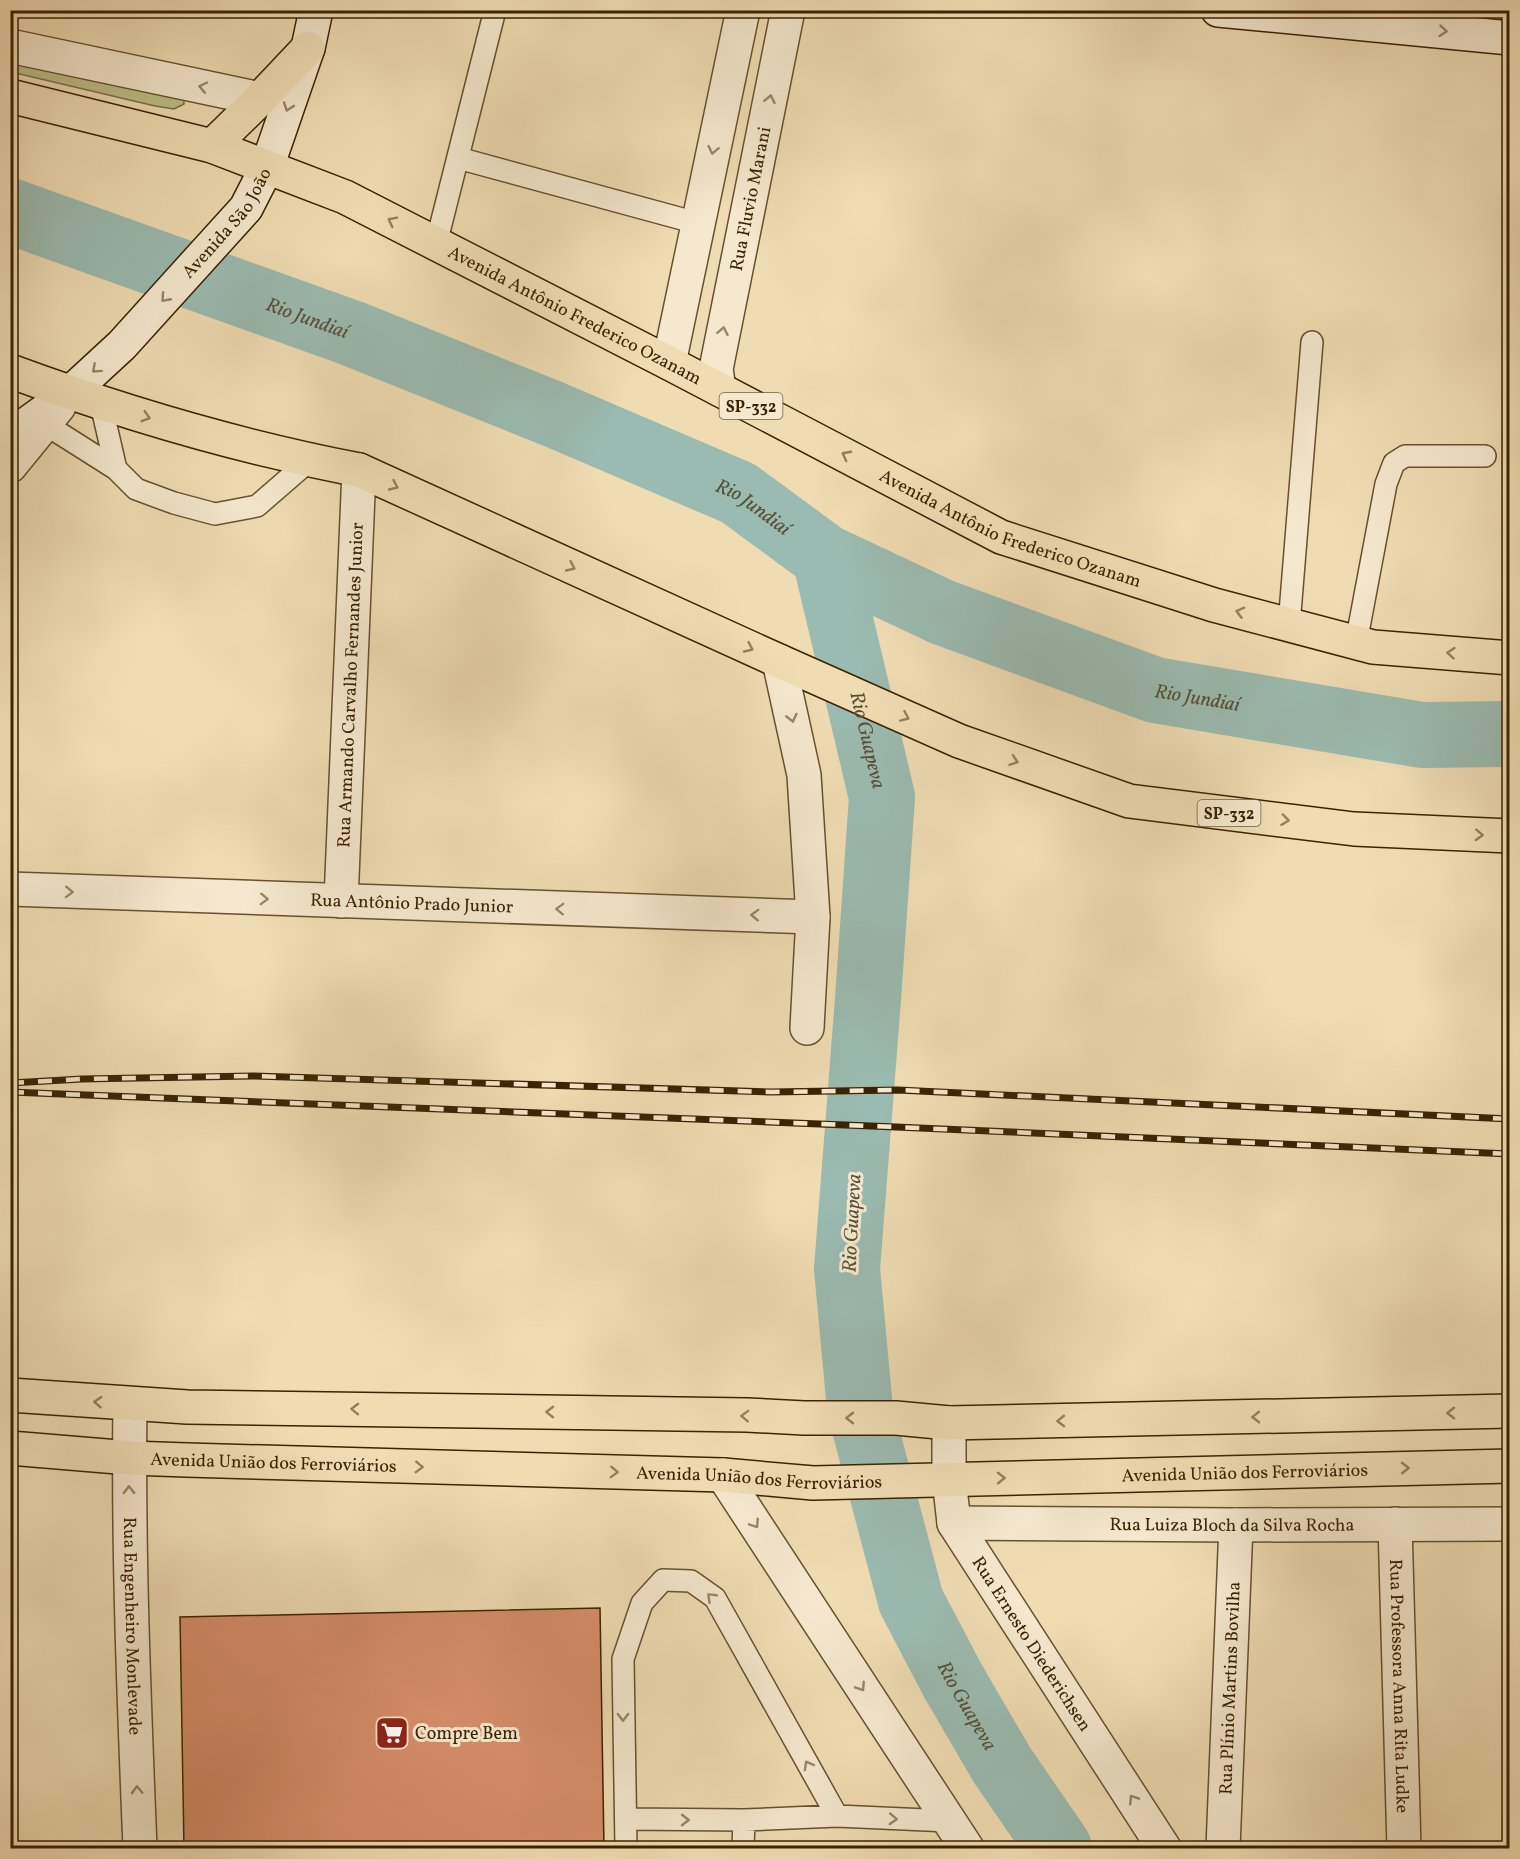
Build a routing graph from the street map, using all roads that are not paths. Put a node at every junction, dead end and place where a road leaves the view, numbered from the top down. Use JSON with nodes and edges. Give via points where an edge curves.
{"nodes":[{"id":1,"x":316,"y":10,"type":"edge"},
{"id":2,"x":495,"y":10,"type":"edge"},
{"id":3,"x":743,"y":10,"type":"edge"},
{"id":4,"x":788,"y":10,"type":"edge"},
{"id":5,"x":1218,"y":10,"type":"edge"},
{"id":6,"x":1509,"y":38,"type":"edge"},
{"id":7,"x":10,"y":46,"type":"edge"},
{"id":8,"x":308,"y":48,"type":"junction"},
{"id":9,"x":10,"y":96,"type":"edge"},
{"id":10,"x":260,"y":99,"type":"junction"},
{"id":11,"x":212,"y":146,"type":"junction"},
{"id":12,"x":458,"y":158,"type":"junction"},
{"id":13,"x":267,"y":166,"type":"junction"},
{"id":14,"x":697,"y":223,"type":"junction"},
{"id":15,"x":436,"y":244,"type":"junction"},
{"id":16,"x":1312,"y":342,"type":"dead end"},
{"id":17,"x":669,"y":363,"type":"junction"},
{"id":18,"x":10,"y":371,"type":"edge"},
{"id":19,"x":719,"y":389,"type":"junction"},
{"id":20,"x":70,"y":393,"type":"junction"},
{"id":21,"x":101,"y":404,"type":"junction"},
{"id":22,"x":45,"y":424,"type":"junction"},
{"id":23,"x":10,"y":436,"type":"edge"},
{"id":24,"x":1485,"y":456,"type":"dead end"},
{"id":25,"x":310,"y":460,"type":"junction"},
{"id":26,"x":10,"y":466,"type":"edge"},
{"id":27,"x":116,"y":469,"type":"junction"},
{"id":28,"x":358,"y":470,"type":"junction"},
{"id":29,"x":1289,"y":625,"type":"junction"},
{"id":30,"x":1356,"y":643,"type":"junction"},
{"id":31,"x":1509,"y":658,"type":"edge"},
{"id":32,"x":779,"y":661,"type":"junction"},
{"id":33,"x":1509,"y":836,"type":"edge"},
{"id":34,"x":10,"y":890,"type":"edge"},
{"id":35,"x":341,"y":901,"type":"junction"},
{"id":36,"x":813,"y":917,"type":"junction"},
{"id":37,"x":807,"y":1029,"type":"dead end"},
{"id":38,"x":10,"y":1395,"type":"edge"},
{"id":39,"x":130,"y":1404,"type":"junction"},
{"id":40,"x":1509,"y":1411,"type":"edge"},
{"id":41,"x":949,"y":1423,"type":"junction"},
{"id":42,"x":10,"y":1448,"type":"edge"},
{"id":43,"x":130,"y":1458,"type":"junction"},
{"id":44,"x":1509,"y":1466,"type":"edge"},
{"id":45,"x":723,"y":1475,"type":"junction"},
{"id":46,"x":946,"y":1479,"type":"junction"},
{"id":47,"x":954,"y":1523,"type":"junction"},
{"id":48,"x":1395,"y":1524,"type":"junction"},
{"id":49,"x":1509,"y":1524,"type":"edge"},
{"id":50,"x":1236,"y":1526,"type":"junction"},
{"id":51,"x":837,"y":1816,"type":"junction"},
{"id":52,"x":626,"y":1819,"type":"junction"},
{"id":53,"x":744,"y":1820,"type":"junction"},
{"id":54,"x":949,"y":1821,"type":"junction"},
{"id":55,"x":140,"y":1848,"type":"edge"},
{"id":56,"x":626,"y":1848,"type":"edge"},
{"id":57,"x":743,"y":1848,"type":"edge"},
{"id":58,"x":967,"y":1848,"type":"edge"},
{"id":59,"x":1164,"y":1848,"type":"edge"},
{"id":60,"x":1223,"y":1848,"type":"edge"},
{"id":61,"x":1404,"y":1848,"type":"edge"}],
"edges":[{"from":1,"to":8,"type":"street","name":"Avenida São João"},
{"from":2,"to":12,"type":"lane"},
{"from":3,"to":14,"type":"street","one_way":true},
{"from":19,"to":4,"type":"street","name":"Rua Fluvio Marani","one_way":true,"via":[[716,369]]},
{"from":5,"to":6,"type":"street","one_way":true},
{"from":10,"to":7,"type":"street","one_way":true},
{"from":8,"to":10,"type":"main road"},
{"from":8,"to":13,"type":"street","name":"Avenida São João","one_way":true},
{"from":9,"to":11,"type":"main road","name":"Avenida Antônio Frederico Ozanam","number":"SP-332"},
{"from":10,"to":11,"type":"main road"},
{"from":11,"to":13,"type":"main road","name":"Avenida Antônio Frederico Ozanam","number":"SP-332"},
{"from":12,"to":14,"type":"lane"},
{"from":12,"to":15,"type":"lane"},
{"from":15,"to":13,"type":"main road","name":"Avenida Antônio Frederico Ozanam","number":"SP-332","one_way":true,"via":[[345,197]]},
{"from":13,"to":20,"type":"street","name":"Avenida São João","one_way":true,"via":[[246,208],[122,345]]},
{"from":14,"to":17,"type":"street"},
{"from":15,"to":17,"type":"main road","name":"Avenida Antônio Frederico Ozanam","number":"SP-332"},
{"from":16,"to":29,"type":"lane"},
{"from":17,"to":19,"type":"main road","name":"Avenida Antônio Frederico Ozanam","number":"SP-332"},
{"from":18,"to":20,"type":"main road","number":"SP-332"},
{"from":29,"to":19,"type":"main road","name":"Avenida Antônio Frederico Ozanam","number":"SP-332","one_way":true,"via":[[1001,537]]},
{"from":20,"to":21,"type":"main road","number":"SP-332"},
{"from":20,"to":22,"type":"street","name":"Avenida São João"},
{"from":20,"to":23,"type":"street","name":"Avenida São João"},
{"from":21,"to":25,"type":"main road","number":"SP-332","one_way":true},
{"from":21,"to":27,"type":"lane"},
{"from":22,"to":26,"type":"street","name":"Avenida São João"},
{"from":22,"to":27,"type":"lane"},
{"from":24,"to":30,"type":"lane","via":[[1405,456],[1394,463],[1386,484]]},
{"from":25,"to":27,"type":"lane","via":[[257,506],[215,514],[136,489]]},
{"from":25,"to":28,"type":"main road","number":"SP-332"},
{"from":28,"to":32,"type":"main road","number":"SP-332","one_way":true},
{"from":28,"to":35,"type":"street","name":"Rua Armando Carvalho Fernandes Junior"},
{"from":29,"to":30,"type":"main road","name":"Avenida Antônio Frederico Ozanam","number":"SP-332"},
{"from":31,"to":30,"type":"main road","name":"Avenida Antônio Frederico Ozanam","number":"SP-332","one_way":true},
{"from":32,"to":33,"type":"main road","number":"SP-332","one_way":true,"via":[[959,741],[1129,801],[1354,828]]},
{"from":32,"to":36,"type":"street","one_way":true,"via":[[804,775]]},
{"from":34,"to":35,"type":"street","name":"Rua Antônio Prado Junior","one_way":true},
{"from":36,"to":35,"type":"street","name":"Rua Antônio Prado Junior","one_way":true},
{"from":36,"to":37,"type":"street"},
{"from":39,"to":38,"type":"main road","one_way":true},
{"from":41,"to":39,"type":"main road","one_way":true,"via":[[896,1418]]},
{"from":39,"to":43,"type":"street","name":"Rua Engenheiro Monlevade"},
{"from":40,"to":41,"type":"main road","one_way":true},
{"from":41,"to":46,"type":"street","name":"Rua Ernesto Diederichsen"},
{"from":42,"to":43,"type":"main road","name":"Avenida União dos Ferroviários"},
{"from":43,"to":45,"type":"main road","name":"Avenida União dos Ferroviários","one_way":true},
{"from":55,"to":43,"type":"street","name":"Rua Engenheiro Monlevade","one_way":true,"via":[[131,1628]]},
{"from":46,"to":44,"type":"main road","name":"Avenida União dos Ferroviários","one_way":true},
{"from":45,"to":46,"type":"main road","name":"Avenida União dos Ferroviários","via":[[813,1483]]},
{"from":45,"to":54,"type":"street","one_way":true},
{"from":46,"to":47,"type":"street","name":"Rua Ernesto Diederichsen"},
{"from":47,"to":50,"type":"street","name":"Rua Luiza Bloch da Silva Rocha"},
{"from":59,"to":47,"type":"street","name":"Rua Ernesto Diederichsen","one_way":true},
{"from":48,"to":49,"type":"street","name":"Rua Luiza Bloch da Silva Rocha"},
{"from":48,"to":50,"type":"street","name":"Rua Luiza Bloch da Silva Rocha"},
{"from":48,"to":61,"type":"street","name":"Rua Professora Anna Rita Ludke"},
{"from":50,"to":60,"type":"street","name":"Rua Plínio Martins Bovilha"},
{"from":51,"to":52,"type":"lane","one_way":true,"via":[[715,1598],[691,1581],[663,1580],[642,1603],[622,1659]]},
{"from":51,"to":53,"type":"lane"},
{"from":51,"to":54,"type":"lane","one_way":true},
{"from":52,"to":53,"type":"lane","one_way":true},
{"from":52,"to":56,"type":"lane"},
{"from":53,"to":57,"type":"lane"},
{"from":54,"to":58,"type":"street"}]}
